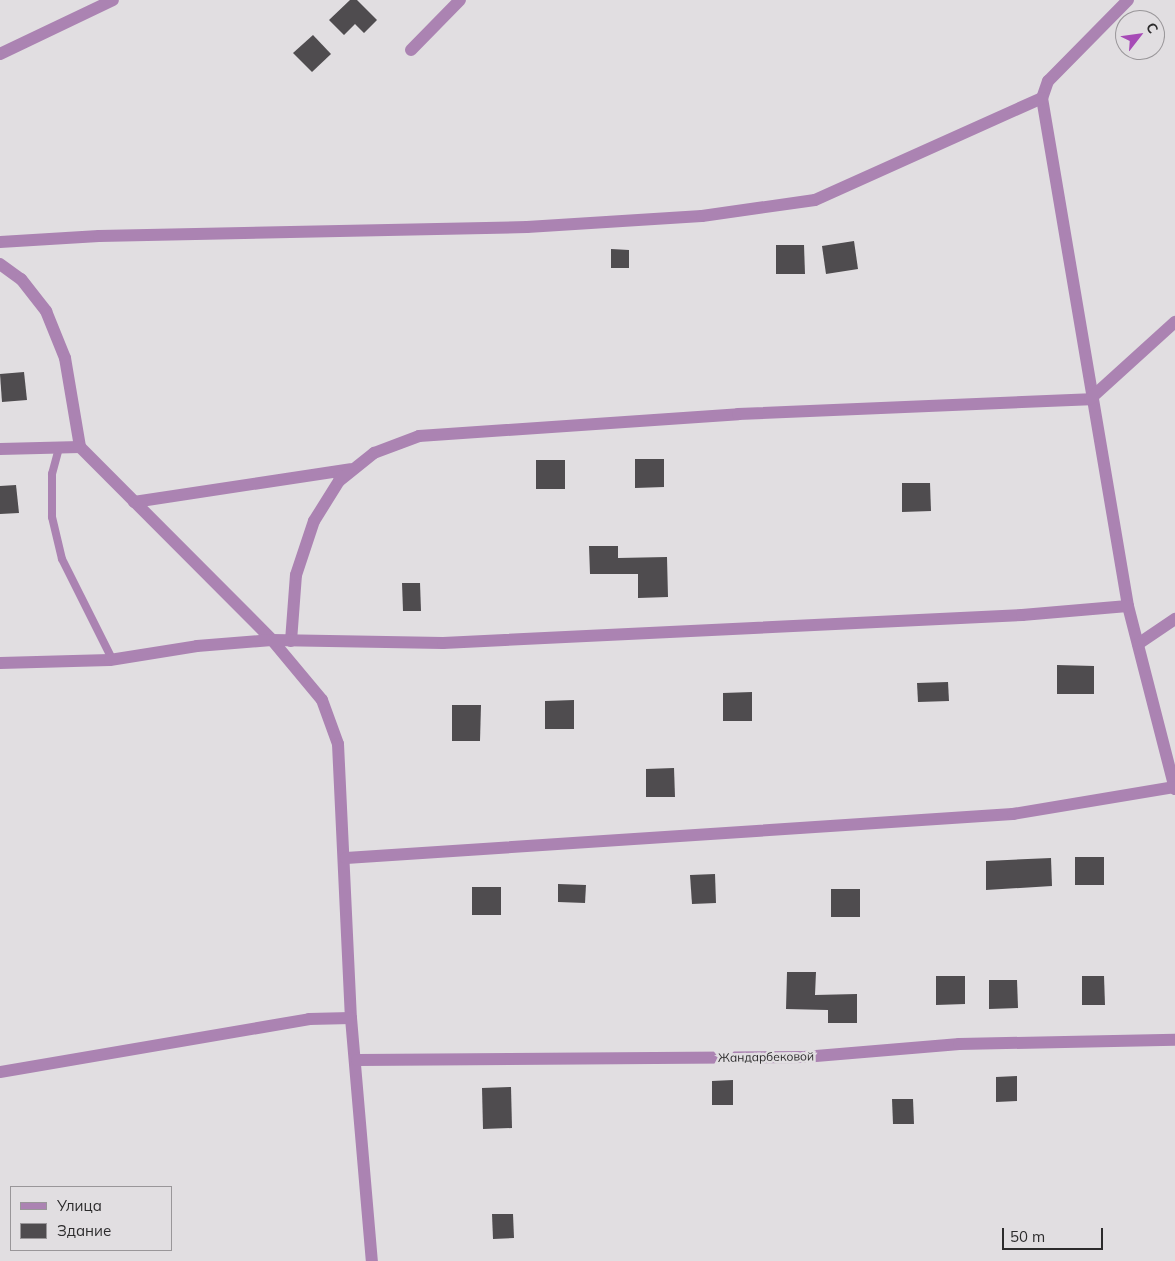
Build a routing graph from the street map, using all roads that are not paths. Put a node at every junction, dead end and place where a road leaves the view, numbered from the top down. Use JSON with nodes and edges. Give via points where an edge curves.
{"nodes":[{"id":1,"x":113,"y":0,"type":"edge"},
{"id":2,"x":460,"y":0,"type":"edge"},
{"id":3,"x":1128,"y":0,"type":"edge"},
{"id":4,"x":410,"y":50,"type":"dead end"},
{"id":5,"x":0,"y":54,"type":"edge"},
{"id":6,"x":1042,"y":98,"type":"junction"},
{"id":7,"x":0,"y":242,"type":"edge"},
{"id":8,"x":0,"y":264,"type":"edge"},
{"id":9,"x":1175,"y":322,"type":"edge"},
{"id":10,"x":1090,"y":399,"type":"junction"},
{"id":11,"x":80,"y":447,"type":"junction"},
{"id":12,"x":59,"y":448,"type":"junction"},
{"id":13,"x":0,"y":449,"type":"edge"},
{"id":14,"x":351,"y":469,"type":"junction"},
{"id":15,"x":134,"y":502,"type":"junction"},
{"id":16,"x":1128,"y":606,"type":"junction"},
{"id":17,"x":1175,"y":619,"type":"edge"},
{"id":18,"x":272,"y":640,"type":"junction"},
{"id":19,"x":291,"y":640,"type":"junction"},
{"id":20,"x":1138,"y":644,"type":"junction"},
{"id":21,"x":112,"y":659,"type":"junction"},
{"id":22,"x":0,"y":663,"type":"edge"},
{"id":23,"x":1175,"y":788,"type":"edge"},
{"id":24,"x":346,"y":858,"type":"junction"},
{"id":25,"x":351,"y":1018,"type":"junction"},
{"id":26,"x":1175,"y":1040,"type":"edge"},
{"id":27,"x":357,"y":1060,"type":"junction"},
{"id":28,"x":0,"y":1072,"type":"edge"},
{"id":29,"x":372,"y":1261,"type":"edge"}],
"edges":[{"from":1,"to":5,"type":"street"},
{"from":2,"to":4,"type":"street"},
{"from":3,"to":6,"type":"street","via":[[1048,81]]},
{"from":6,"to":7,"type":"street","via":[[815,200],[702,216],[527,227],[99,236]]},
{"from":6,"to":10,"type":"street"},
{"from":8,"to":11,"type":"street","via":[[20,279],[46,311],[65,358]]},
{"from":9,"to":10,"type":"street"},
{"from":10,"to":14,"type":"street","via":[[738,414],[419,436],[374,453]]},
{"from":10,"to":16,"type":"street"},
{"from":11,"to":12,"type":"street"},
{"from":11,"to":15,"type":"street"},
{"from":12,"to":13,"type":"street"},
{"from":12,"to":21,"type":"lane","via":[[52,474],[52,517],[62,559]]},
{"from":14,"to":15,"type":"street"},
{"from":14,"to":19,"type":"street","via":[[314,521],[296,575]]},
{"from":15,"to":18,"type":"street"},
{"from":16,"to":19,"type":"street","via":[[1022,615],[443,644]]},
{"from":16,"to":20,"type":"street"},
{"from":17,"to":20,"type":"street"},
{"from":18,"to":19,"type":"street"},
{"from":18,"to":21,"type":"street"},
{"from":18,"to":24,"type":"street","via":[[322,700],[338,744]]},
{"from":20,"to":23,"type":"street"},
{"from":21,"to":22,"type":"street"},
{"from":23,"to":24,"type":"street","via":[[1013,814]]},
{"from":24,"to":25,"type":"street"},
{"from":25,"to":27,"type":"street"},
{"from":25,"to":28,"type":"street","via":[[309,1019]]},
{"from":26,"to":27,"type":"street","name":"Жандарбековой","via":[[959,1044],[804,1057]]},
{"from":27,"to":29,"type":"street"}]}
